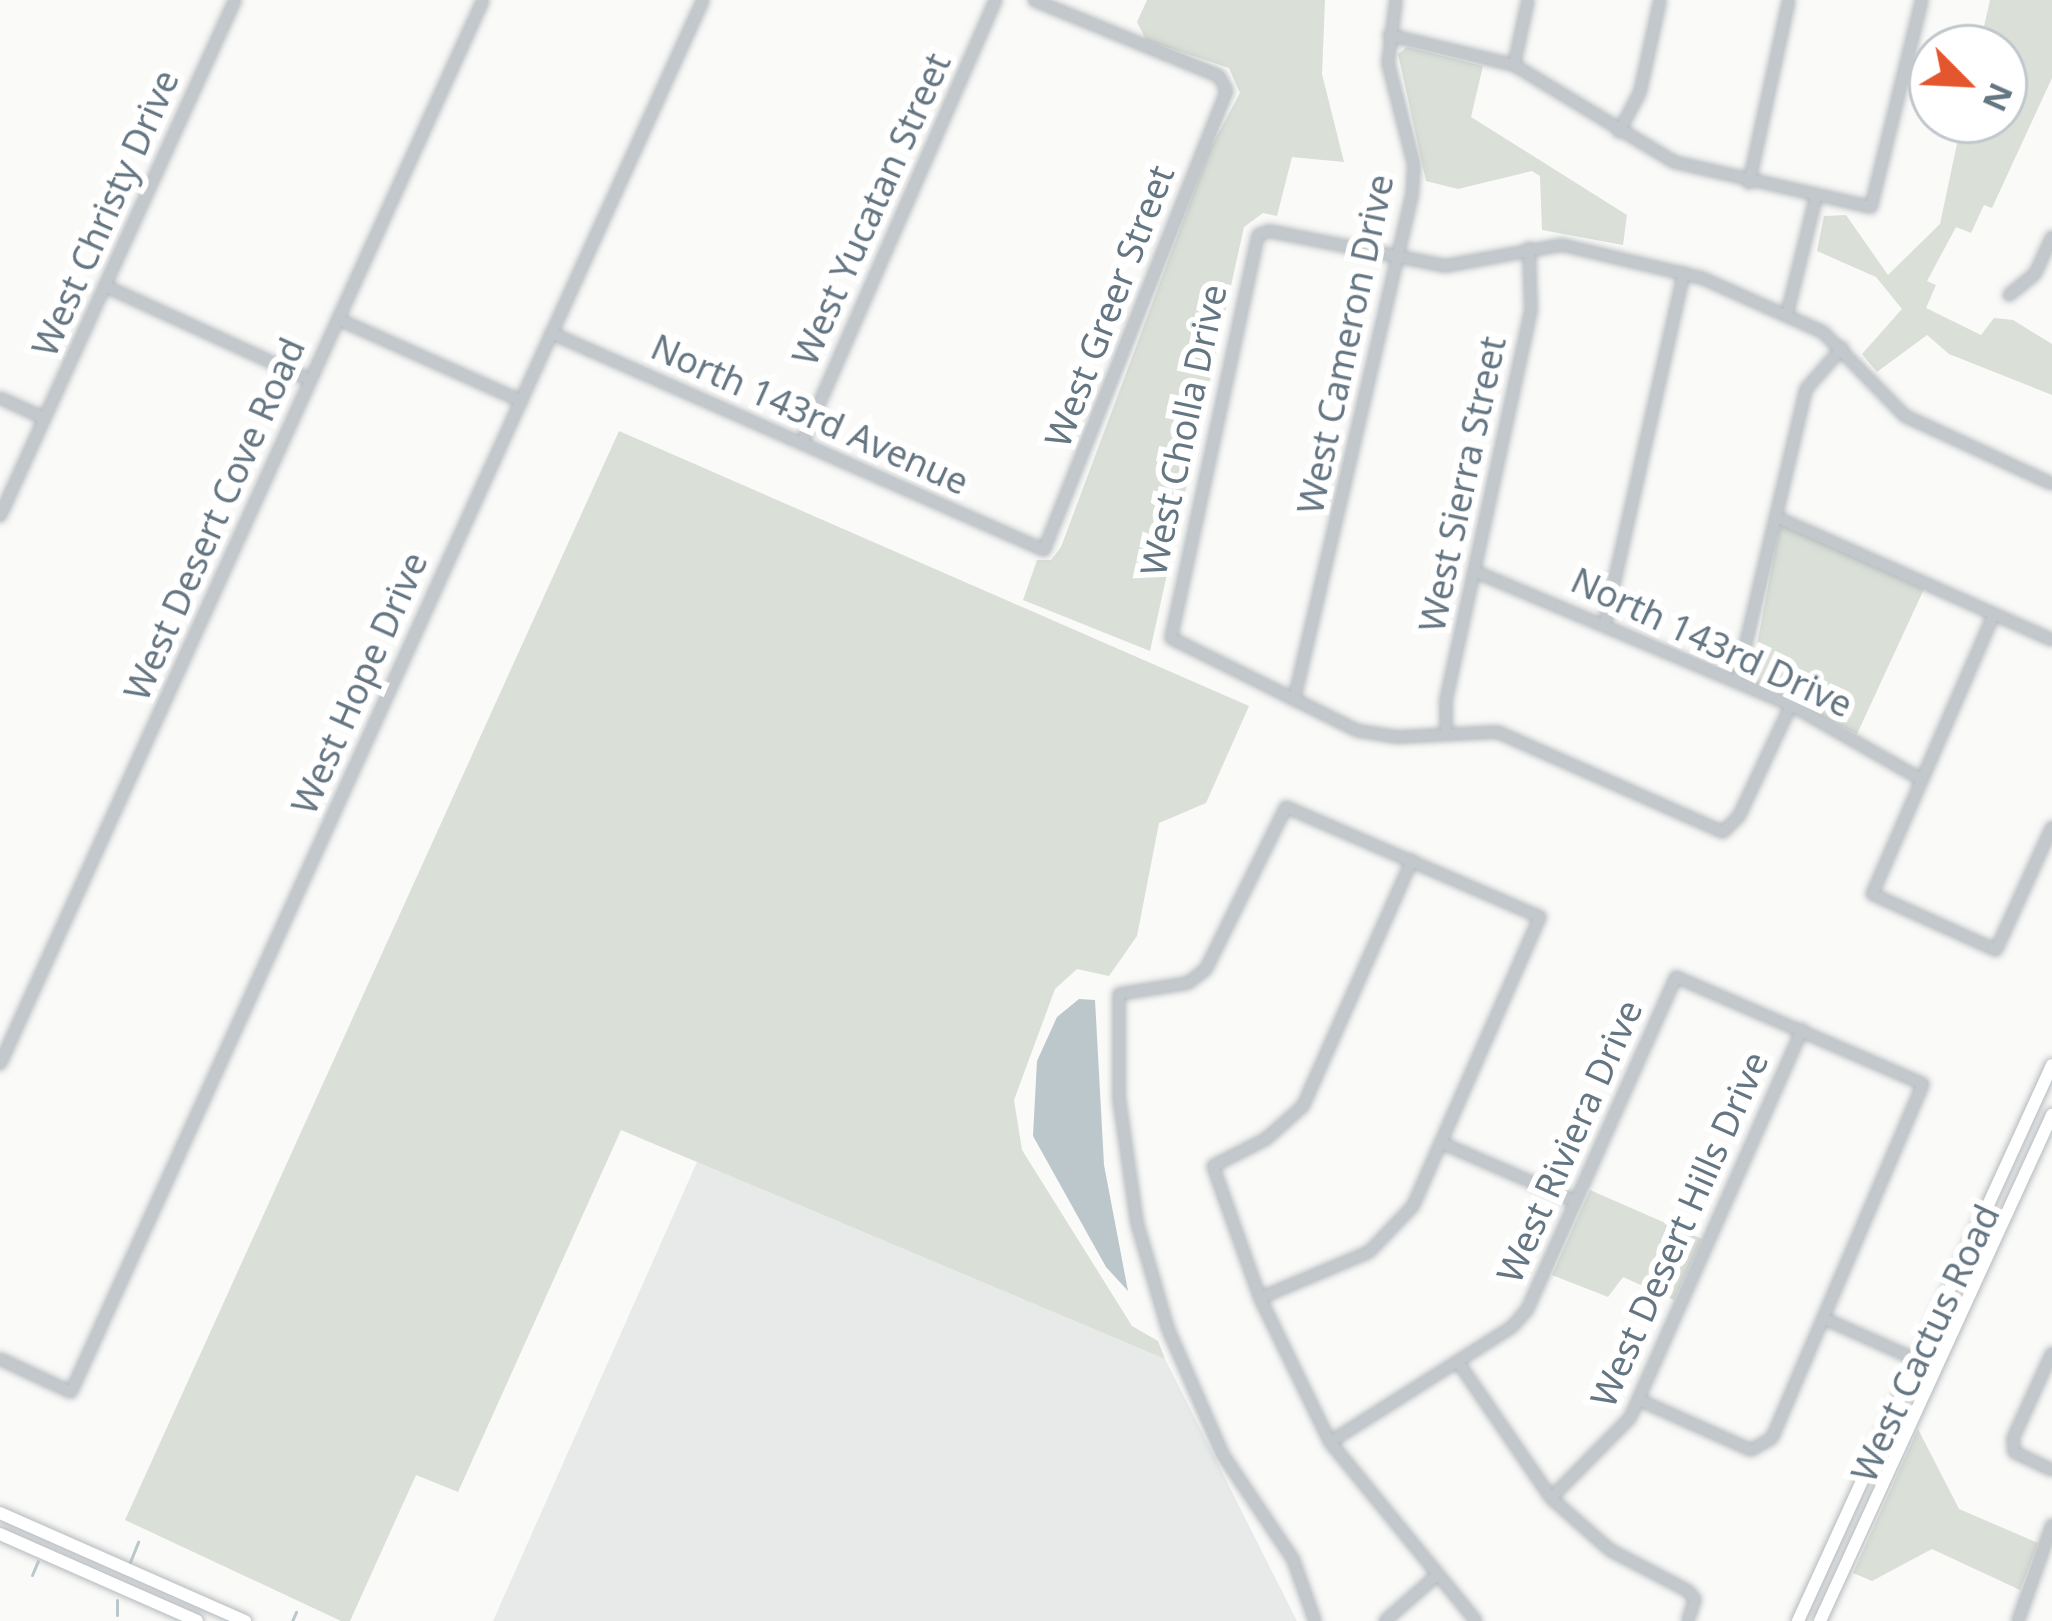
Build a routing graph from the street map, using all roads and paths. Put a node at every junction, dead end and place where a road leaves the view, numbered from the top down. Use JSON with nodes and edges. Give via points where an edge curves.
{"nodes":[{"id":1,"x":235,"y":0,"type":"edge"},
{"id":2,"x":483,"y":0,"type":"edge"},
{"id":3,"x":703,"y":0,"type":"edge"},
{"id":4,"x":996,"y":0,"type":"edge"},
{"id":5,"x":1034,"y":0,"type":"edge"},
{"id":6,"x":1396,"y":0,"type":"edge"},
{"id":7,"x":1528,"y":0,"type":"edge"},
{"id":8,"x":1660,"y":0,"type":"edge"},
{"id":9,"x":1789,"y":0,"type":"edge"},
{"id":10,"x":1922,"y":0,"type":"edge"},
{"id":11,"x":1389,"y":35,"type":"junction"},
{"id":12,"x":1514,"y":65,"type":"junction"},
{"id":13,"x":1619,"y":132,"type":"junction"},
{"id":14,"x":1749,"y":183,"type":"junction"},
{"id":15,"x":1816,"y":197,"type":"junction"},
{"id":16,"x":2052,"y":237,"type":"edge"},
{"id":17,"x":1529,"y":248,"type":"junction"},
{"id":18,"x":1397,"y":258,"type":"junction"},
{"id":19,"x":1684,"y":273,"type":"junction"},
{"id":20,"x":105,"y":286,"type":"junction"},
{"id":21,"x":2009,"y":295,"type":"dead end"},
{"id":22,"x":1787,"y":314,"type":"junction"},
{"id":23,"x":338,"y":319,"type":"junction"},
{"id":24,"x":551,"y":333,"type":"junction"},
{"id":25,"x":1842,"y":348,"type":"junction"},
{"id":26,"x":310,"y":380,"type":"junction"},
{"id":27,"x":0,"y":398,"type":"edge"},
{"id":28,"x":521,"y":401,"type":"junction"},
{"id":29,"x":44,"y":418,"type":"junction"},
{"id":30,"x":802,"y":443,"type":"junction"},
{"id":31,"x":2052,"y":484,"type":"edge"},
{"id":32,"x":0,"y":516,"type":"edge"},
{"id":33,"x":1777,"y":517,"type":"junction"},
{"id":34,"x":1044,"y":550,"type":"joint"},
{"id":35,"x":1474,"y":571,"type":"junction"},
{"id":36,"x":1994,"y":614,"type":"junction"},
{"id":37,"x":1605,"y":623,"type":"junction"},
{"id":38,"x":2052,"y":640,"type":"edge"},
{"id":39,"x":1737,"y":681,"type":"junction"},
{"id":40,"x":1294,"y":700,"type":"junction"},
{"id":41,"x":1791,"y":705,"type":"junction"},
{"id":42,"x":1446,"y":734,"type":"junction"},
{"id":43,"x":1919,"y":778,"type":"junction"},
{"id":44,"x":2052,"y":826,"type":"edge"},
{"id":45,"x":1412,"y":860,"type":"junction"},
{"id":46,"x":1802,"y":1029,"type":"junction"},
{"id":47,"x":0,"y":1064,"type":"edge"},
{"id":48,"x":2052,"y":1065,"type":"edge"},
{"id":49,"x":2052,"y":1114,"type":"edge"},
{"id":50,"x":1444,"y":1144,"type":"junction"},
{"id":51,"x":1575,"y":1202,"type":"junction"},
{"id":52,"x":1260,"y":1298,"type":"junction"},
{"id":53,"x":1825,"y":1319,"type":"junction"},
{"id":54,"x":2052,"y":1353,"type":"edge"},
{"id":55,"x":0,"y":1359,"type":"edge"},
{"id":56,"x":1917,"y":1360,"type":"junction"},
{"id":57,"x":1458,"y":1362,"type":"junction"},
{"id":58,"x":1936,"y":1368,"type":"junction"},
{"id":59,"x":1639,"y":1400,"type":"junction"},
{"id":60,"x":1330,"y":1442,"type":"junction"},
{"id":61,"x":2052,"y":1470,"type":"edge"},
{"id":62,"x":1551,"y":1498,"type":"junction"},
{"id":63,"x":0,"y":1513,"type":"edge"},
{"id":64,"x":2052,"y":1525,"type":"edge"},
{"id":65,"x":0,"y":1534,"type":"edge"},
{"id":66,"x":1434,"y":1578,"type":"junction"},
{"id":67,"x":135,"y":1593,"type":"junction"},
{"id":68,"x":197,"y":1621,"type":"edge"},
{"id":69,"x":225,"y":1621,"type":"edge"},
{"id":70,"x":245,"y":1621,"type":"edge"},
{"id":71,"x":1315,"y":1621,"type":"edge"},
{"id":72,"x":1384,"y":1621,"type":"edge"},
{"id":73,"x":1476,"y":1621,"type":"edge"},
{"id":74,"x":1688,"y":1621,"type":"edge"},
{"id":75,"x":1798,"y":1621,"type":"edge"},
{"id":76,"x":1820,"y":1621,"type":"edge"},
{"id":77,"x":2018,"y":1621,"type":"edge"}],
"edges":[{"from":1,"to":20,"type":"street","name":"West Christy Drive"},
{"from":2,"to":23,"type":"street","name":"West Desert Cove Road"},
{"from":3,"to":24,"type":"street","name":"West Hope Drive"},
{"from":4,"to":30,"type":"street","name":"West Yucatan Street"},
{"from":5,"to":34,"type":"street","name":"West Greer Street","via":[[1226,85]]},
{"from":6,"to":11,"type":"street","name":"West Cameron Drive"},
{"from":7,"to":12,"type":"street"},
{"from":8,"to":13,"type":"street","via":[[1640,92]]},
{"from":9,"to":14,"type":"street"},
{"from":10,"to":15,"type":"street","via":[[1871,207]]},
{"from":11,"to":12,"type":"street"},
{"from":11,"to":18,"type":"street","name":"West Cameron Drive","via":[[1390,79],[1414,165]]},
{"from":12,"to":13,"type":"street"},
{"from":13,"to":14,"type":"street","via":[[1674,163]]},
{"from":14,"to":15,"type":"street"},
{"from":15,"to":22,"type":"street"},
{"from":16,"to":21,"type":"street","via":[[2035,274]]},
{"from":17,"to":18,"type":"street","via":[[1445,266]]},
{"from":17,"to":19,"type":"street","via":[[1562,245]]},
{"from":17,"to":35,"type":"street","name":"West Sierra Street","via":[[1531,311]]},
{"from":18,"to":40,"type":"street","name":"West Cameron Drive"},
{"from":18,"to":40,"type":"street","name":"West Cholla Drive","via":[[1258,235],[1171,638]]},
{"from":19,"to":22,"type":"street"},
{"from":19,"to":37,"type":"street"},
{"from":20,"to":26,"type":"street"},
{"from":20,"to":29,"type":"street","name":"West Christy Drive"},
{"from":22,"to":25,"type":"street"},
{"from":23,"to":26,"type":"street","name":"West Desert Cove Road"},
{"from":23,"to":28,"type":"street"},
{"from":24,"to":28,"type":"street","name":"West Hope Drive"},
{"from":24,"to":30,"type":"street","name":"North 143rd Avenue"},
{"from":25,"to":31,"type":"street","via":[[1905,416]]},
{"from":25,"to":33,"type":"street","via":[[1806,389]]},
{"from":26,"to":47,"type":"street","name":"West Desert Cove Road"},
{"from":27,"to":29,"type":"street"},
{"from":28,"to":55,"type":"street","name":"West Hope Drive","via":[[71,1392]]},
{"from":29,"to":32,"type":"street","name":"West Christy Drive"},
{"from":30,"to":34,"type":"street","name":"North 143rd Avenue"},
{"from":33,"to":36,"type":"street"},
{"from":33,"to":39,"type":"street"},
{"from":35,"to":37,"type":"street","name":"North 143rd Drive"},
{"from":35,"to":42,"type":"street","name":"West Sierra Street"},
{"from":36,"to":38,"type":"street"},
{"from":36,"to":43,"type":"street"},
{"from":37,"to":39,"type":"street","name":"North 143rd Drive"},
{"from":39,"to":41,"type":"street","name":"North 143rd Drive"},
{"from":40,"to":42,"type":"street","via":[[1371,734]]},
{"from":41,"to":42,"type":"street","via":[[1739,816],[1723,832],[1497,732]]},
{"from":41,"to":43,"type":"street","name":"North 143rd Drive"},
{"from":43,"to":44,"type":"street","via":[[1872,894],[1996,950]]},
{"from":45,"to":50,"type":"street","via":[[1540,917]]},
{"from":45,"to":52,"type":"street","via":[[1303,1106],[1266,1139],[1214,1166]]},
{"from":45,"to":71,"type":"street","via":[[1286,807],[1206,969],[1188,983],[1119,994],[1123,1138],[1156,1293],[1202,1413],[1293,1559]]},
{"from":46,"to":51,"type":"street","name":"West Riviera Drive","via":[[1676,977]]},
{"from":46,"to":53,"type":"street","via":[[1923,1084]]},
{"from":46,"to":59,"type":"street","name":"West Desert Hills Drive"},
{"from":48,"to":56,"type":"main road","name":"West Cactus Road"},
{"from":49,"to":58,"type":"main road","name":"West Cactus Road"},
{"from":50,"to":51,"type":"street"},
{"from":50,"to":52,"type":"street","via":[[1387,1237],[1332,1272]]},
{"from":51,"to":57,"type":"street","name":"West Riviera Drive","via":[[1527,1310]]},
{"from":52,"to":60,"type":"street"},
{"from":53,"to":56,"type":"street"},
{"from":53,"to":59,"type":"street","via":[[1761,1450]]},
{"from":54,"to":61,"type":"street","via":[[2013,1438],[2014,1452]]},
{"from":56,"to":58,"type":"street"},
{"from":56,"to":75,"type":"main road","name":"West Cactus Road"},
{"from":57,"to":60,"type":"street","name":"West Riviera Drive"},
{"from":57,"to":62,"type":"street"},
{"from":58,"to":76,"type":"main road","name":"West Cactus Road"},
{"from":59,"to":62,"type":"street","name":"West Desert Hills Drive","via":[[1621,1431]]},
{"from":60,"to":66,"type":"street"},
{"from":62,"to":74,"type":"street","via":[[1610,1550],[1695,1599]]},
{"from":63,"to":70,"type":"main road"},
{"from":64,"to":77,"type":"street"},
{"from":65,"to":67,"type":"main road"},
{"from":66,"to":72,"type":"street"},
{"from":66,"to":73,"type":"street"},
{"from":67,"to":68,"type":"main road"},
{"from":67,"to":69,"type":"main road","via":[[154,1591]]}]}
